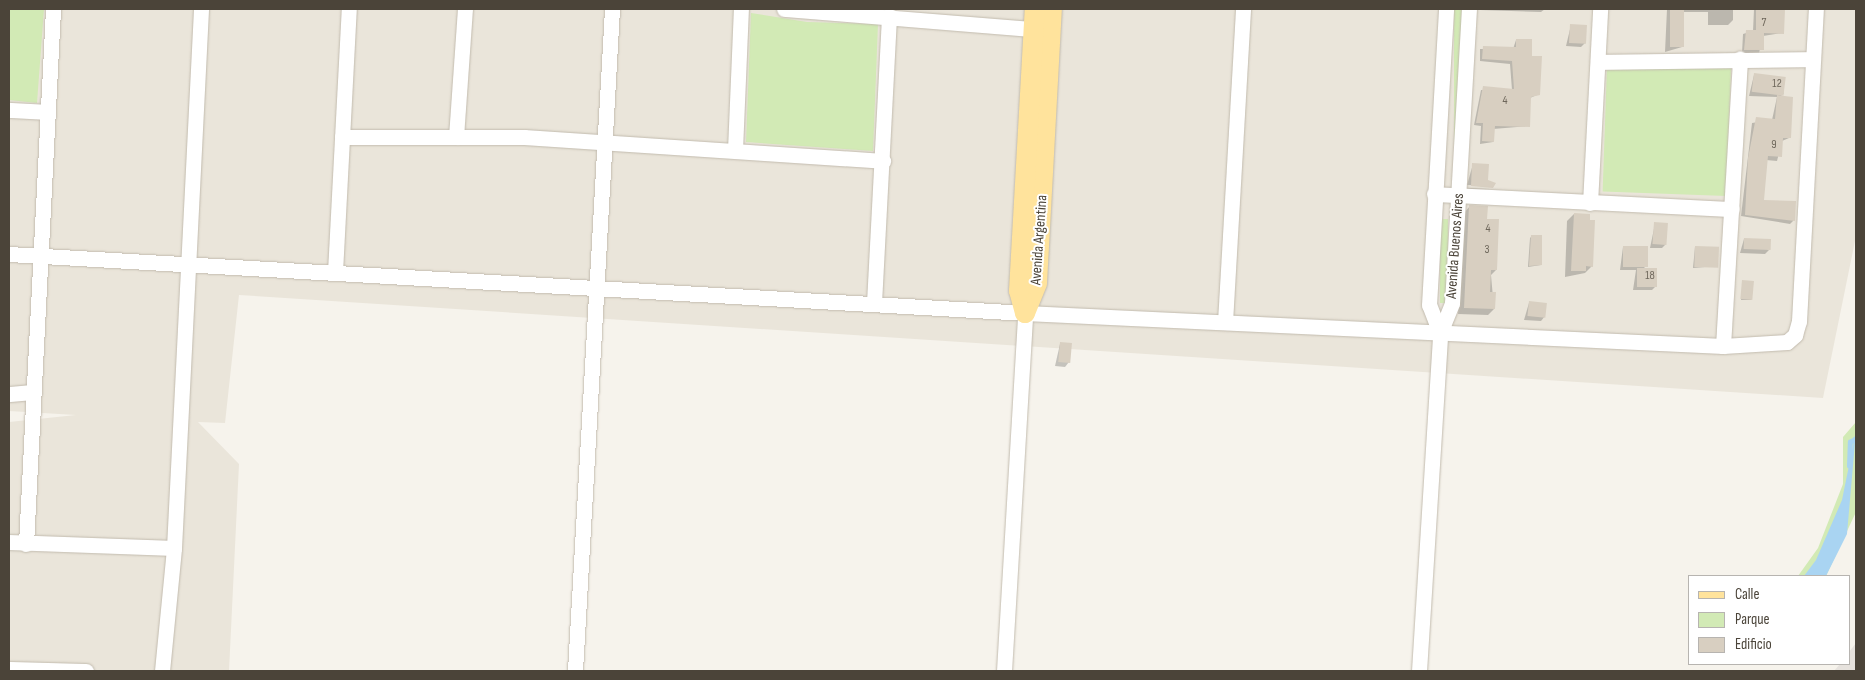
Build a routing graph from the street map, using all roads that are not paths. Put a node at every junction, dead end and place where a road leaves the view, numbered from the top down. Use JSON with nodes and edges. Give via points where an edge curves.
{"nodes":[{"id":1,"x":53,"y":9,"type":"edge"},
{"id":2,"x":201,"y":9,"type":"edge"},
{"id":3,"x":349,"y":9,"type":"edge"},
{"id":4,"x":465,"y":9,"type":"edge"},
{"id":5,"x":612,"y":9,"type":"edge"},
{"id":6,"x":741,"y":9,"type":"edge"},
{"id":7,"x":784,"y":9,"type":"edge"},
{"id":8,"x":1052,"y":9,"type":"edge"},
{"id":9,"x":1243,"y":9,"type":"edge"},
{"id":10,"x":1446,"y":9,"type":"edge"},
{"id":11,"x":1470,"y":9,"type":"edge"},
{"id":12,"x":1600,"y":9,"type":"edge"},
{"id":13,"x":1816,"y":9,"type":"edge"},
{"id":14,"x":889,"y":15,"type":"junction"},
{"id":15,"x":1034,"y":19,"type":"edge"},
{"id":16,"x":1812,"y":59,"type":"junction"},
{"id":17,"x":1740,"y":60,"type":"junction"},
{"id":18,"x":1598,"y":62,"type":"junction"},
{"id":19,"x":9,"y":110,"type":"edge"},
{"id":20,"x":46,"y":112,"type":"junction"},
{"id":21,"x":342,"y":137,"type":"junction"},
{"id":22,"x":456,"y":137,"type":"junction"},
{"id":23,"x":605,"y":142,"type":"junction"},
{"id":24,"x":735,"y":150,"type":"junction"},
{"id":25,"x":883,"y":161,"type":"junction"},
{"id":26,"x":1434,"y":194,"type":"junction"},
{"id":27,"x":1458,"y":195,"type":"junction"},
{"id":28,"x":1590,"y":203,"type":"junction"},
{"id":29,"x":1732,"y":209,"type":"junction"},
{"id":30,"x":9,"y":254,"type":"edge"},
{"id":31,"x":40,"y":256,"type":"junction"},
{"id":32,"x":188,"y":264,"type":"junction"},
{"id":33,"x":335,"y":272,"type":"junction"},
{"id":34,"x":597,"y":287,"type":"junction"},
{"id":35,"x":874,"y":303,"type":"junction"},
{"id":36,"x":1025,"y":313,"type":"junction"},
{"id":37,"x":1225,"y":322,"type":"junction"},
{"id":38,"x":1440,"y":333,"type":"junction"},
{"id":39,"x":1723,"y":346,"type":"junction"},
{"id":40,"x":34,"y":392,"type":"junction"},
{"id":41,"x":9,"y":394,"type":"edge"},
{"id":42,"x":9,"y":542,"type":"edge"},
{"id":43,"x":26,"y":544,"type":"junction"},
{"id":44,"x":174,"y":548,"type":"junction"},
{"id":45,"x":9,"y":669,"type":"edge"},
{"id":46,"x":86,"y":671,"type":"edge"},
{"id":47,"x":162,"y":671,"type":"edge"},
{"id":48,"x":575,"y":671,"type":"edge"},
{"id":49,"x":1004,"y":671,"type":"edge"},
{"id":50,"x":1419,"y":671,"type":"edge"}],
"edges":[{"from":1,"to":20,"type":"street"},
{"from":2,"to":32,"type":"street"},
{"from":3,"to":21,"type":"street"},
{"from":4,"to":22,"type":"street"},
{"from":5,"to":23,"type":"street"},
{"from":6,"to":24,"type":"street"},
{"from":7,"to":14,"type":"street"},
{"from":8,"to":36,"type":"main road","name":"Avenida Argentina","via":[[1036,283]]},
{"from":9,"to":37,"type":"street"},
{"from":10,"to":26,"type":"street","name":"Avenida Buenos Aires"},
{"from":11,"to":27,"type":"street","name":"Avenida Buenos Aires"},
{"from":12,"to":18,"type":"street"},
{"from":13,"to":16,"type":"street"},
{"from":14,"to":15,"type":"street"},
{"from":14,"to":25,"type":"street"},
{"from":15,"to":36,"type":"main road","name":"Avenida Argentina","via":[[1020,291]]},
{"from":16,"to":17,"type":"street"},
{"from":16,"to":39,"type":"street","via":[[1795,335],[1787,342]]},
{"from":17,"to":18,"type":"street"},
{"from":17,"to":29,"type":"street"},
{"from":18,"to":28,"type":"street"},
{"from":19,"to":20,"type":"street"},
{"from":20,"to":31,"type":"street"},
{"from":21,"to":22,"type":"street"},
{"from":21,"to":33,"type":"street"},
{"from":22,"to":23,"type":"street"},
{"from":23,"to":24,"type":"street"},
{"from":23,"to":34,"type":"street"},
{"from":24,"to":25,"type":"street"},
{"from":25,"to":35,"type":"street"},
{"from":26,"to":27,"type":"street"},
{"from":26,"to":38,"type":"street","name":"Avenida Buenos Aires","via":[[1429,305]]},
{"from":27,"to":28,"type":"street"},
{"from":27,"to":38,"type":"street","name":"Avenida Buenos Aires","via":[[1452,303]]},
{"from":28,"to":29,"type":"street"},
{"from":29,"to":39,"type":"street"},
{"from":30,"to":31,"type":"street"},
{"from":31,"to":32,"type":"street"},
{"from":31,"to":40,"type":"street"},
{"from":32,"to":33,"type":"street"},
{"from":32,"to":44,"type":"street"},
{"from":33,"to":34,"type":"street"},
{"from":34,"to":35,"type":"street"},
{"from":34,"to":48,"type":"street"},
{"from":35,"to":36,"type":"street"},
{"from":36,"to":37,"type":"street"},
{"from":36,"to":49,"type":"street"},
{"from":37,"to":38,"type":"street"},
{"from":38,"to":39,"type":"street"},
{"from":38,"to":50,"type":"street"},
{"from":40,"to":41,"type":"street"},
{"from":40,"to":43,"type":"street"},
{"from":42,"to":43,"type":"street"},
{"from":43,"to":44,"type":"street"},
{"from":44,"to":47,"type":"street"},
{"from":45,"to":46,"type":"street"}]}
